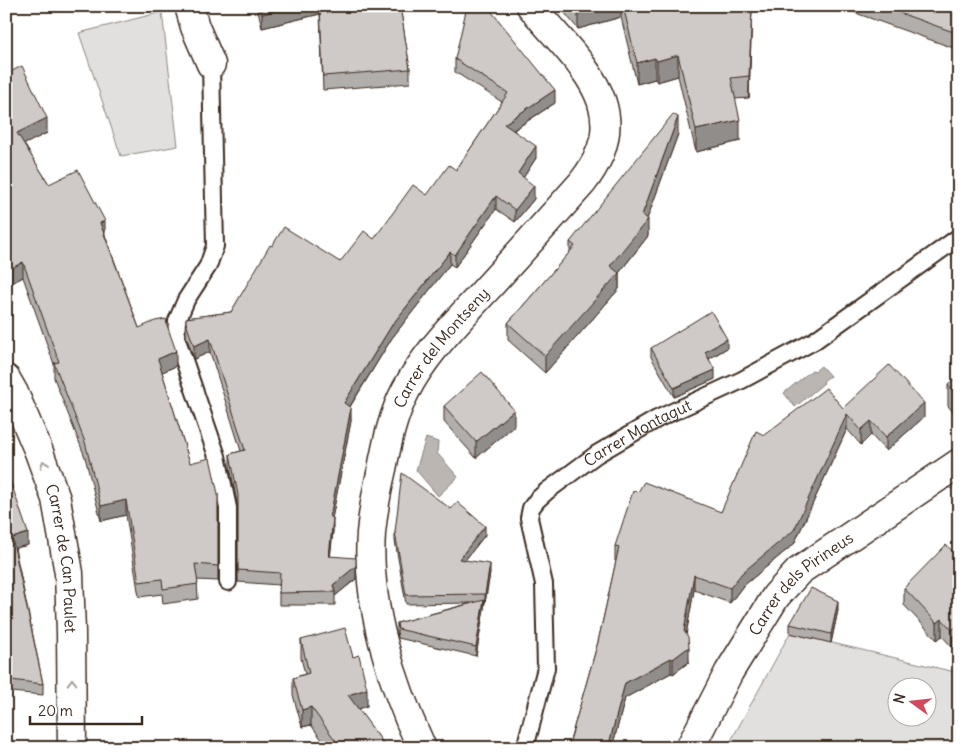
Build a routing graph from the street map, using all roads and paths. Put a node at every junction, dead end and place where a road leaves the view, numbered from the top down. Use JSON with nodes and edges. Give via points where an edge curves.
{"nodes":[{"id":1,"x":189,"y":6,"type":"edge"},
{"id":2,"x":531,"y":6,"type":"edge"},
{"id":3,"x":211,"y":64,"type":"joint"},
{"id":4,"x":959,"y":237,"type":"edge"},
{"id":5,"x":6,"y":379,"type":"edge"},
{"id":6,"x":959,"y":463,"type":"edge"},
{"id":7,"x":228,"y":582,"type":"dead end"},
{"id":8,"x":69,"y":745,"type":"edge"},
{"id":9,"x":422,"y":748,"type":"edge"},
{"id":10,"x":525,"y":748,"type":"edge"},
{"id":11,"x":690,"y":748,"type":"edge"}],
"edges":[{"from":1,"to":3,"type":"street"},
{"from":2,"to":9,"type":"street","name":"Carrer del Montseny","via":[[582,64],[599,92],[605,114],[604,143],[595,167],[582,183],[431,352],[406,391],[388,437],[371,533],[372,577],[394,678]]},
{"from":3,"to":7,"type":"lane","via":[[215,246],[208,266],[186,300],[177,321],[176,337],[219,464],[228,508]]},
{"from":4,"to":10,"type":"lane","name":"Carrer Montagut","via":[[814,341],[742,380],[657,419],[596,454],[537,500],[529,518],[544,584],[546,668]]},
{"from":8,"to":5,"type":"street","name":"Carrer de Can Paulet","one_way":true,"via":[[69,573],[56,499]]},
{"from":6,"to":11,"type":"street","name":"Carrer dels Pirineus","via":[[799,571],[776,596],[729,672]]}]}
